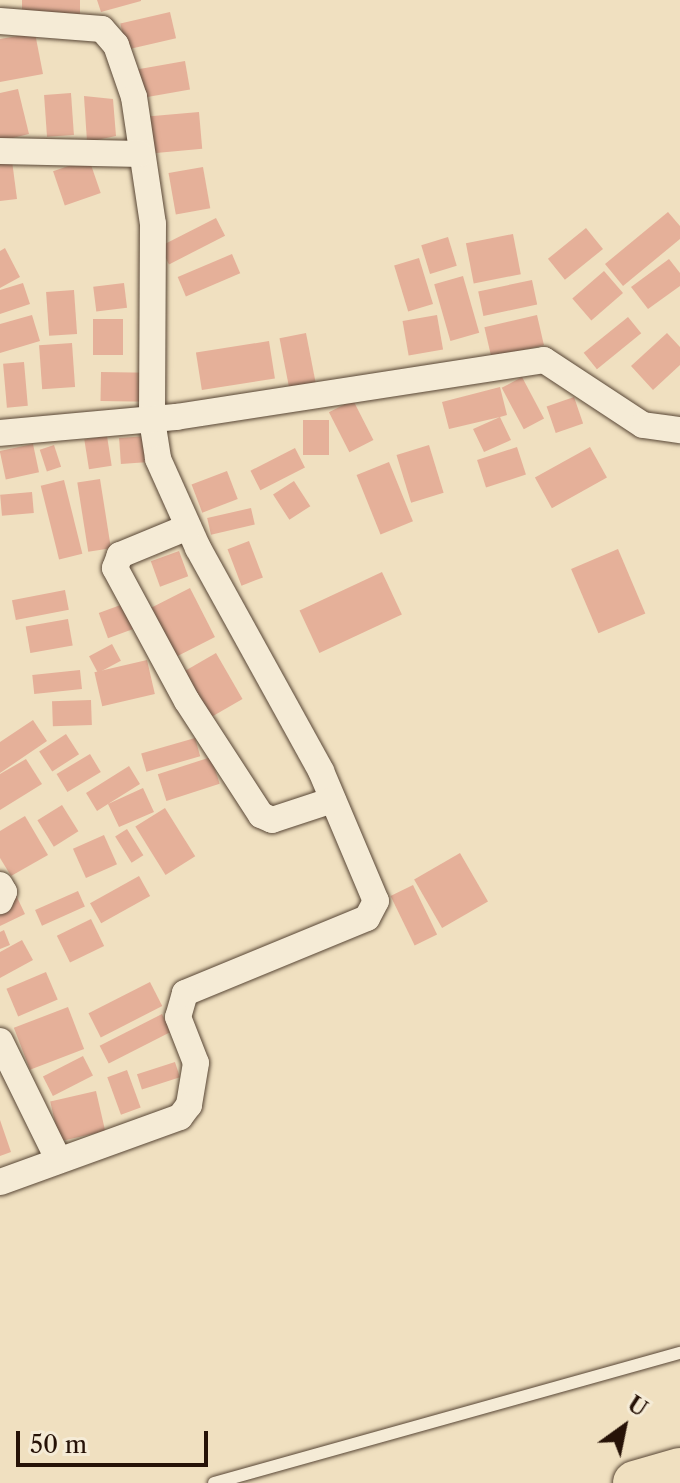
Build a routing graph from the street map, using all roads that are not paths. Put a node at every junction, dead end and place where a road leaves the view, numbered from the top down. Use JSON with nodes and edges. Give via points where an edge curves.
{"nodes":[{"id":1,"x":6,"y":14,"type":"edge"},
{"id":2,"x":0,"y":151,"type":"edge"},
{"id":3,"x":140,"y":154,"type":"junction"},
{"id":4,"x":152,"y":420,"type":"junction"},
{"id":5,"x":680,"y":430,"type":"edge"},
{"id":6,"x":0,"y":433,"type":"edge"},
{"id":7,"x":188,"y":527,"type":"junction"},
{"id":8,"x":333,"y":800,"type":"junction"},
{"id":9,"x":0,"y":885,"type":"edge"},
{"id":10,"x":0,"y":901,"type":"edge"},
{"id":11,"x":0,"y":1041,"type":"edge"},
{"id":12,"x":58,"y":1159,"type":"junction"},
{"id":13,"x":0,"y":1182,"type":"edge"},
{"id":14,"x":680,"y":1353,"type":"edge"},
{"id":15,"x":680,"y":1470,"type":"edge"},
{"id":16,"x":214,"y":1483,"type":"edge"},
{"id":17,"x":635,"y":1483,"type":"edge"}],
"edges":[{"from":1,"to":3,"type":"street","via":[[112,35],[134,97]]},
{"from":2,"to":3,"type":"street"},
{"from":3,"to":4,"type":"street","via":[[153,224]]},
{"from":4,"to":5,"type":"street","via":[[544,360],[643,425]]},
{"from":4,"to":6,"type":"street"},
{"from":4,"to":7,"type":"street","via":[[158,459]]},
{"from":7,"to":8,"type":"street"},
{"from":7,"to":8,"type":"street","via":[[120,555],[115,568],[187,701],[261,815],[272,820]]},
{"from":8,"to":12,"type":"street","via":[[371,883],[373,910],[367,918],[185,993],[178,1017],[196,1063],[189,1105],[180,1117]]},
{"from":9,"to":10,"type":"street"},
{"from":11,"to":12,"type":"street"},
{"from":12,"to":13,"type":"street"},
{"from":14,"to":16,"type":"lane"},
{"from":15,"to":17,"type":"highway"}]}
